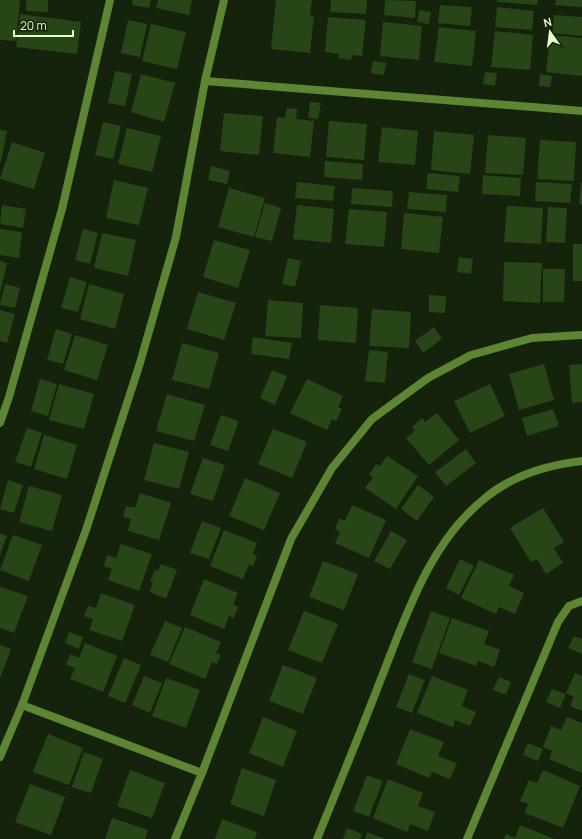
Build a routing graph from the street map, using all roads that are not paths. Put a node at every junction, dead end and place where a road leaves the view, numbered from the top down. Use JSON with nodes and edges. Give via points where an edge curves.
{"nodes":[{"id":1,"x":110,"y":0,"type":"edge"},
{"id":2,"x":224,"y":0,"type":"edge"},
{"id":3,"x":205,"y":81,"type":"junction"},
{"id":4,"x":582,"y":111,"type":"edge"},
{"id":5,"x":582,"y":335,"type":"edge"},
{"id":6,"x":0,"y":422,"type":"edge"},
{"id":7,"x":582,"y":462,"type":"edge"},
{"id":8,"x":582,"y":601,"type":"edge"},
{"id":9,"x":22,"y":705,"type":"junction"},
{"id":10,"x":0,"y":757,"type":"edge"},
{"id":11,"x":202,"y":773,"type":"junction"},
{"id":12,"x":175,"y":839,"type":"edge"},
{"id":13,"x":317,"y":839,"type":"edge"},
{"id":14,"x":467,"y":839,"type":"edge"}],
"edges":[{"from":1,"to":6,"type":"street","via":[[62,209]]},
{"from":2,"to":3,"type":"street"},
{"from":3,"to":4,"type":"street"},
{"from":3,"to":9,"type":"street","via":[[176,236],[140,363],[86,530]]},
{"from":5,"to":11,"type":"street","via":[[532,338],[471,355],[428,378],[372,419],[332,468],[292,539]]},
{"from":7,"to":13,"type":"street","via":[[558,464],[516,479],[484,498],[458,524],[438,552],[409,609]]},
{"from":8,"to":14,"type":"street","via":[[570,606],[558,622]]},
{"from":9,"to":10,"type":"street"},
{"from":9,"to":11,"type":"street"},
{"from":11,"to":12,"type":"street"}]}
